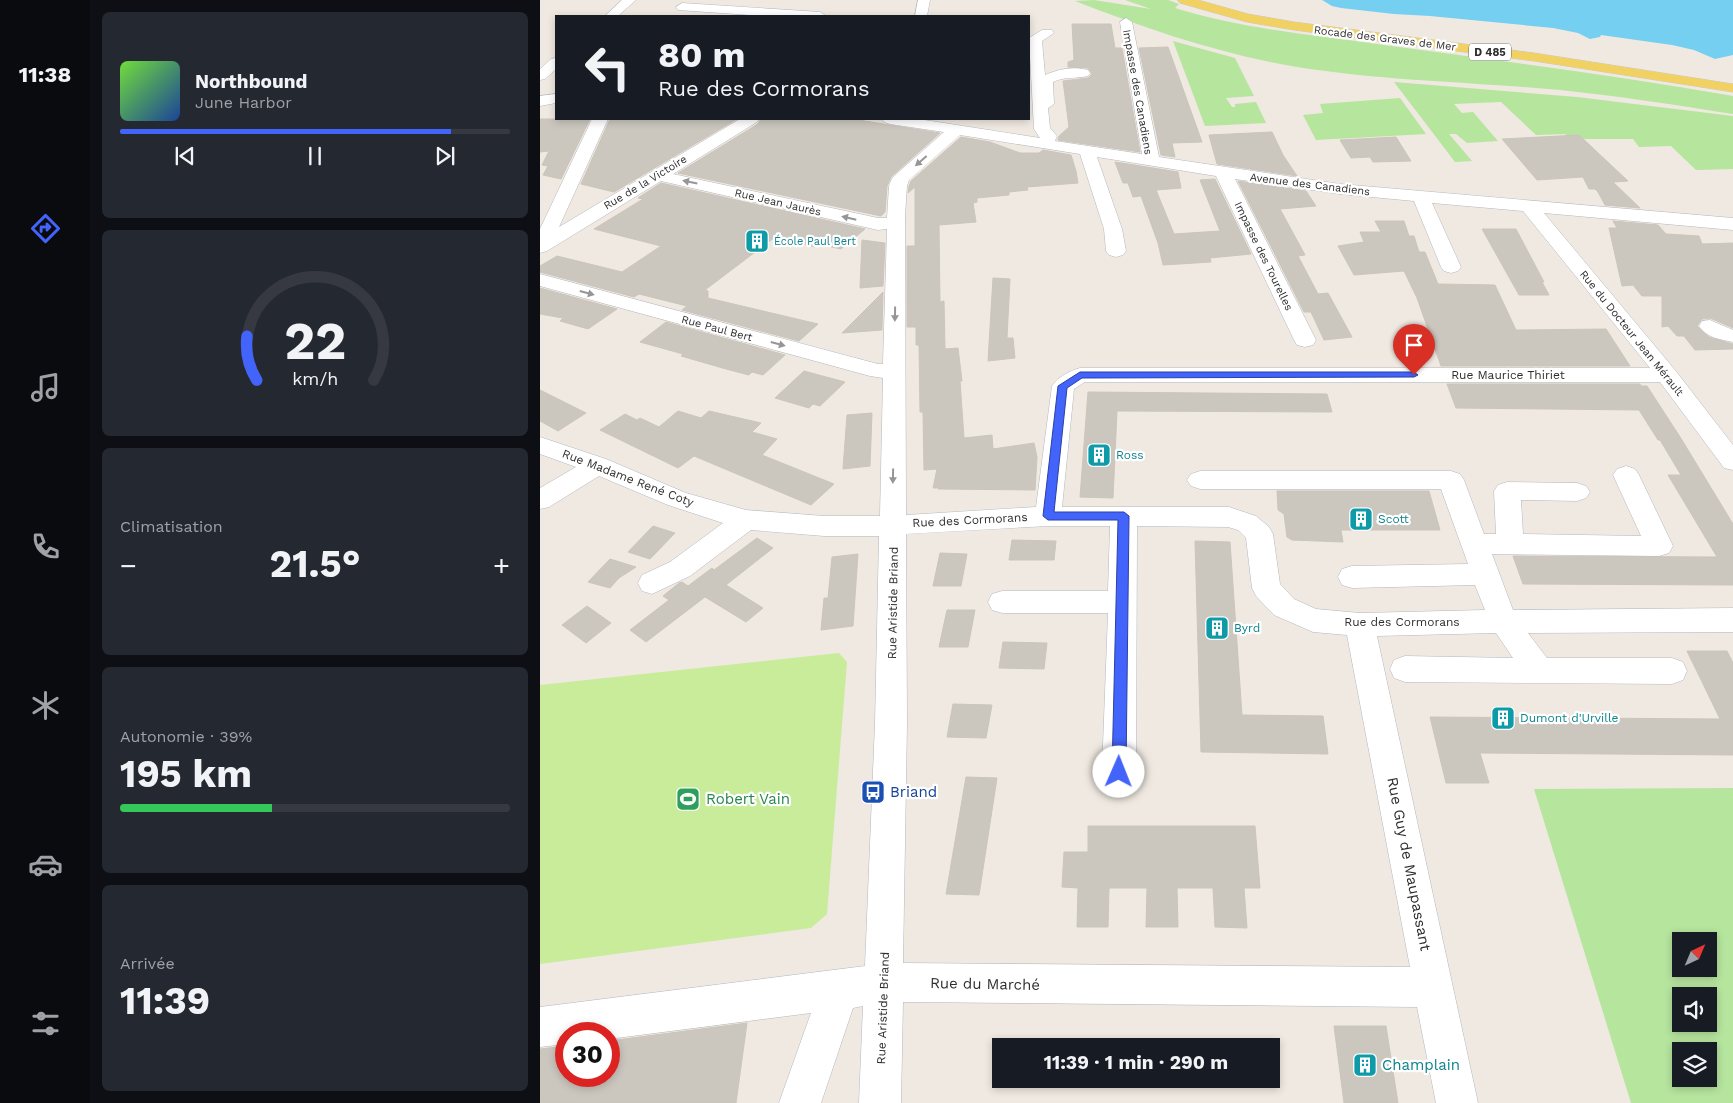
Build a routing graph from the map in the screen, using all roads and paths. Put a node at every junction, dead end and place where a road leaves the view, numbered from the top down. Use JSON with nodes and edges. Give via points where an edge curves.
{"nodes":[{"id":1,"x":630,"y":0,"type":"edge"},
{"id":2,"x":772,"y":0,"type":"edge"},
{"id":3,"x":924,"y":0,"type":"edge"},
{"id":4,"x":1186,"y":0,"type":"edge"},
{"id":5,"x":681,"y":8,"type":"edge"},
{"id":6,"x":753,"y":12,"type":"junction"},
{"id":7,"x":612,"y":15,"type":"edge"},
{"id":8,"x":803,"y":15,"type":"edge"},
{"id":9,"x":921,"y":15,"type":"edge"},
{"id":10,"x":1126,"y":22,"type":"dead end"},
{"id":11,"x":1046,"y":33,"type":"dead end"},
{"id":12,"x":555,"y":63,"type":"edge"},
{"id":13,"x":1083,"y":73,"type":"dead end"},
{"id":14,"x":540,"y":76,"type":"edge"},
{"id":15,"x":1733,"y":88,"type":"edge"},
{"id":16,"x":540,"y":89,"type":"edge"},
{"id":17,"x":555,"y":89,"type":"edge"},
{"id":18,"x":555,"y":99,"type":"edge"},
{"id":19,"x":540,"y":101,"type":"edge"},
{"id":20,"x":600,"y":120,"type":"edge"},
{"id":21,"x":749,"y":120,"type":"edge"},
{"id":22,"x":897,"y":120,"type":"edge"},
{"id":23,"x":958,"y":129,"type":"junction"},
{"id":24,"x":1048,"y":140,"type":"junction"},
{"id":25,"x":1087,"y":151,"type":"junction"},
{"id":26,"x":1151,"y":161,"type":"junction"},
{"id":27,"x":662,"y":172,"type":"junction"},
{"id":28,"x":1223,"y":172,"type":"junction"},
{"id":29,"x":1421,"y":196,"type":"junction"},
{"id":30,"x":1530,"y":206,"type":"junction"},
{"id":31,"x":896,"y":223,"type":"junction"},
{"id":32,"x":1733,"y":224,"type":"edge"},
{"id":33,"x":541,"y":246,"type":"edge"},
{"id":34,"x":1116,"y":251,"type":"dead end"},
{"id":35,"x":1451,"y":267,"type":"dead end"},
{"id":36,"x":540,"y":280,"type":"edge"},
{"id":37,"x":1710,"y":326,"type":"dead end"},
{"id":38,"x":1733,"y":336,"type":"edge"},
{"id":39,"x":1305,"y":340,"type":"dead end"},
{"id":40,"x":894,"y":370,"type":"junction"},
{"id":41,"x":1667,"y":375,"type":"junction"},
{"id":42,"x":540,"y":445,"type":"edge"},
{"id":43,"x":1733,"y":462,"type":"edge"},
{"id":44,"x":597,"y":465,"type":"junction"},
{"id":45,"x":1626,"y":475,"type":"dead end"},
{"id":46,"x":1200,"y":480,"type":"dead end"},
{"id":47,"x":1578,"y":492,"type":"dead end"},
{"id":48,"x":540,"y":500,"type":"edge"},
{"id":49,"x":1048,"y":516,"type":"junction"},
{"id":50,"x":1124,"y":516,"type":"junction"},
{"id":51,"x":746,"y":520,"type":"junction"},
{"id":52,"x":894,"y":526,"type":"junction"},
{"id":53,"x":1475,"y":544,"type":"junction"},
{"id":54,"x":1510,"y":544,"type":"junction"},
{"id":55,"x":1486,"y":574,"type":"junction"},
{"id":56,"x":1352,"y":577,"type":"dead end"},
{"id":57,"x":652,"y":583,"type":"dead end"},
{"id":58,"x":1002,"y":602,"type":"dead end"},
{"id":59,"x":1122,"y":602,"type":"junction"},
{"id":60,"x":1733,"y":620,"type":"edge"},
{"id":61,"x":1503,"y":621,"type":"junction"},
{"id":62,"x":1360,"y":625,"type":"junction"},
{"id":63,"x":1405,"y":669,"type":"dead end"},
{"id":64,"x":1539,"y":671,"type":"junction"},
{"id":65,"x":1672,"y":671,"type":"dead end"},
{"id":66,"x":1119,"y":772,"type":"dead end"},
{"id":67,"x":884,"y":982,"type":"junction"},
{"id":68,"x":1434,"y":987,"type":"junction"},
{"id":69,"x":840,"y":989,"type":"junction"},
{"id":70,"x":540,"y":1027,"type":"edge"},
{"id":71,"x":800,"y":1103,"type":"edge"},
{"id":72,"x":880,"y":1103,"type":"edge"},
{"id":73,"x":1457,"y":1103,"type":"edge"}],
"edges":[{"from":1,"to":7,"type":"street"},
{"from":2,"to":6,"type":"street"},
{"from":3,"to":9,"type":"street"},
{"from":4,"to":15,"type":"main road","name":"Rocade des Graves de Mer","number":"D 485","via":[[1247,18],[1294,26],[1534,57]]},
{"from":5,"to":6,"type":"street"},
{"from":6,"to":8,"type":"street"},
{"from":10,"to":26,"type":"street","name":"Impasse des Canadiens"},
{"from":11,"to":24,"type":"street","via":[[1035,39],[1042,129]]},
{"from":12,"to":14,"type":"street"},
{"from":13,"to":24,"type":"street","via":[[1062,73],[1046,80],[1046,104],[1051,113]]},
{"from":16,"to":17,"type":"street"},
{"from":18,"to":19,"type":"street"},
{"from":20,"to":33,"type":"street"},
{"from":21,"to":27,"type":"street","name":"Rue de la Victoire"},
{"from":22,"to":23,"type":"street","name":"Avenue des Canadiens"},
{"from":23,"to":24,"type":"street","name":"Avenue des Canadiens"},
{"from":23,"to":31,"type":"street","name":"Rue Aristide Briand","one_way":true,"via":[[901,178]]},
{"from":24,"to":25,"type":"street","name":"Avenue des Canadiens"},
{"from":25,"to":26,"type":"street","name":"Avenue des Canadiens"},
{"from":25,"to":34,"type":"street","via":[[1113,229]]},
{"from":26,"to":28,"type":"street","name":"Avenue des Canadiens"},
{"from":31,"to":27,"type":"street","name":"Rue Jean Jaurès","one_way":true,"via":[[878,224],[667,178]]},
{"from":27,"to":33,"type":"street","name":"Rue de la Victoire"},
{"from":28,"to":29,"type":"street","name":"Avenue des Canadiens","via":[[1333,188]]},
{"from":28,"to":39,"type":"street","name":"Impasse des Tourelles"},
{"from":29,"to":30,"type":"street","name":"Avenue des Canadiens"},
{"from":29,"to":35,"type":"street"},
{"from":30,"to":32,"type":"street","name":"Avenue des Canadiens"},
{"from":30,"to":41,"type":"street","name":"Rue du Docteur Jean Mérault"},
{"from":31,"to":40,"type":"street","name":"Rue Aristide Briand","one_way":true},
{"from":36,"to":40,"type":"street","name":"Rue Paul Bert","one_way":true,"via":[[878,371]]},
{"from":37,"to":38,"type":"street"},
{"from":40,"to":52,"type":"street","name":"Rue Aristide Briand","one_way":true},
{"from":41,"to":43,"type":"street","name":"Rue du Docteur Jean Mérault"},
{"from":41,"to":49,"type":"street","name":"Rue Maurice Thiriet","via":[[1080,375],[1063,386]]},
{"from":42,"to":44,"type":"street","name":"Rue Madame René Coty"},
{"from":44,"to":48,"type":"street"},
{"from":44,"to":51,"type":"street","name":"Rue Madame René Coty","via":[[677,499]]},
{"from":45,"to":54,"type":"street","via":[[1659,546]]},
{"from":46,"to":53,"type":"street","via":[[1451,480]]},
{"from":47,"to":54,"type":"street","via":[[1507,491]]},
{"from":49,"to":50,"type":"street","name":"Rue des Cormorans"},
{"from":49,"to":52,"type":"street","name":"Rue des Cormorans"},
{"from":50,"to":59,"type":"street"},
{"from":50,"to":62,"type":"street","name":"Rue des Cormorans","via":[[1229,517],[1247,524],[1259,534],[1266,588],[1284,606],[1313,620]]},
{"from":51,"to":52,"type":"street","name":"Rue Madame René Coty","via":[[824,526]]},
{"from":51,"to":57,"type":"street","via":[[680,569]]},
{"from":52,"to":67,"type":"street","name":"Rue Aristide Briand"},
{"from":53,"to":54,"type":"street"},
{"from":53,"to":55,"type":"street"},
{"from":55,"to":56,"type":"street"},
{"from":55,"to":61,"type":"street"},
{"from":58,"to":59,"type":"street"},
{"from":59,"to":66,"type":"street"},
{"from":60,"to":61,"type":"street","name":"Rue des Cormorans"},
{"from":61,"to":62,"type":"street","name":"Rue des Cormorans"},
{"from":61,"to":64,"type":"street"},
{"from":62,"to":68,"type":"street","name":"Rue Guy de Maupassant"},
{"from":63,"to":64,"type":"street"},
{"from":64,"to":65,"type":"street"},
{"from":67,"to":68,"type":"street","name":"Rue du Marché"},
{"from":67,"to":69,"type":"street","name":"Rue du Marché"},
{"from":67,"to":72,"type":"street","name":"Rue Aristide Briand"},
{"from":68,"to":73,"type":"street","name":"Rue Guy de Maupassant"},
{"from":69,"to":70,"type":"street","name":"Rue du Marché"},
{"from":69,"to":71,"type":"street"}]}
